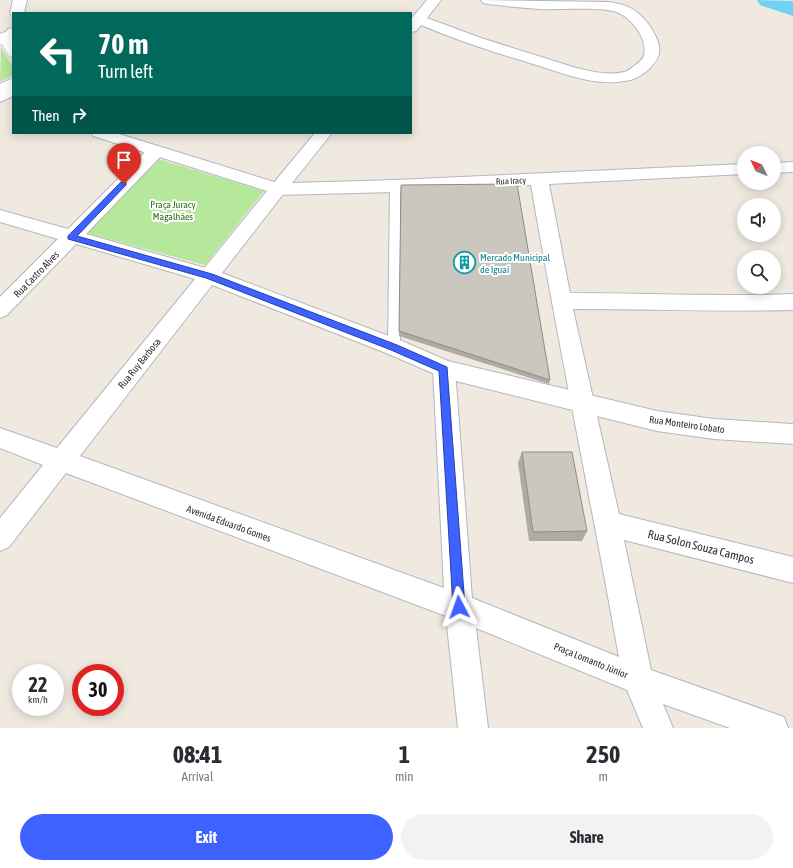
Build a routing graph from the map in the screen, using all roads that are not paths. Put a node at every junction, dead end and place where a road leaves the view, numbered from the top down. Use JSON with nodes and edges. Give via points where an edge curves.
{"nodes":[{"id":1,"x":20,"y":0,"type":"edge"},
{"id":2,"x":434,"y":0,"type":"edge"},
{"id":3,"x":488,"y":0,"type":"edge"},
{"id":4,"x":17,"y":12,"type":"edge"},
{"id":5,"x":414,"y":24,"type":"edge"},
{"id":6,"x":12,"y":34,"type":"edge"},
{"id":7,"x":0,"y":41,"type":"edge"},
{"id":8,"x":12,"y":51,"type":"edge"},
{"id":9,"x":12,"y":83,"type":"edge"},
{"id":10,"x":0,"y":89,"type":"edge"},
{"id":11,"x":12,"y":90,"type":"edge"},
{"id":12,"x":0,"y":97,"type":"edge"},
{"id":13,"x":0,"y":106,"type":"edge"},
{"id":14,"x":12,"y":109,"type":"edge"},
{"id":15,"x":102,"y":134,"type":"edge"},
{"id":16,"x":323,"y":134,"type":"edge"},
{"id":17,"x":155,"y":152,"type":"junction"},
{"id":18,"x":793,"y":167,"type":"edge"},
{"id":19,"x":781,"y":168,"type":"edge"},
{"id":20,"x":737,"y":169,"type":"edge"},
{"id":21,"x":539,"y":179,"type":"junction"},
{"id":22,"x":395,"y":186,"type":"junction"},
{"id":23,"x":278,"y":189,"type":"junction"},
{"id":24,"x":0,"y":216,"type":"edge"},
{"id":25,"x":71,"y":238,"type":"junction"},
{"id":26,"x":209,"y":276,"type":"junction"},
{"id":27,"x":561,"y":301,"type":"junction"},
{"id":28,"x":793,"y":302,"type":"edge"},
{"id":29,"x":0,"y":310,"type":"edge"},
{"id":30,"x":394,"y":347,"type":"junction"},
{"id":31,"x":444,"y":369,"type":"junction"},
{"id":32,"x":583,"y":404,"type":"junction"},
{"id":33,"x":793,"y":434,"type":"edge"},
{"id":34,"x":0,"y":438,"type":"edge"},
{"id":35,"x":60,"y":462,"type":"junction"},
{"id":36,"x":608,"y":524,"type":"junction"},
{"id":37,"x":0,"y":538,"type":"edge"},
{"id":38,"x":793,"y":570,"type":"edge"},
{"id":39,"x":459,"y":607,"type":"junction"},
{"id":40,"x":638,"y":680,"type":"junction"},
{"id":41,"x":473,"y":728,"type":"edge"},
{"id":42,"x":658,"y":728,"type":"edge"},
{"id":43,"x":773,"y":728,"type":"edge"}],
"edges":[{"from":1,"to":4,"type":"street"},
{"from":2,"to":5,"type":"street"},
{"from":3,"to":5,"type":"street","via":[[618,8],[633,15],[650,40],[653,50],[650,60],[633,74],[608,77],[558,67]]},
{"from":6,"to":7,"type":"street"},
{"from":7,"to":8,"type":"street","via":[[5,39]]},
{"from":9,"to":10,"type":"street"},
{"from":11,"to":12,"type":"street"},
{"from":13,"to":14,"type":"street"},
{"from":15,"to":17,"type":"street"},
{"from":16,"to":23,"type":"street","name":"Rua Ruy Barbosa"},
{"from":17,"to":23,"type":"street"},
{"from":17,"to":25,"type":"street","name":"Rua Castro Alves"},
{"from":18,"to":19,"type":"street"},
{"from":20,"to":21,"type":"street","name":"Rua Iracy"},
{"from":21,"to":22,"type":"street","name":"Rua Iracy"},
{"from":21,"to":27,"type":"street","name":"Praça Lomanto Júnior"},
{"from":22,"to":23,"type":"street","name":"Rua Iracy"},
{"from":22,"to":30,"type":"lane"},
{"from":23,"to":26,"type":"street","name":"Rua Ruy Barbosa"},
{"from":24,"to":25,"type":"street"},
{"from":25,"to":26,"type":"street"},
{"from":25,"to":29,"type":"street","name":"Rua Castro Alves"},
{"from":26,"to":30,"type":"street"},
{"from":26,"to":35,"type":"street","name":"Rua Ruy Barbosa"},
{"from":27,"to":28,"type":"street","via":[[740,304]]},
{"from":27,"to":32,"type":"street","name":"Praça Lomanto Júnior"},
{"from":30,"to":31,"type":"street"},
{"from":31,"to":32,"type":"street"},
{"from":31,"to":39,"type":"street"},
{"from":32,"to":33,"type":"street","name":"Rua Monteiro Lobato","via":[[657,421],[714,429]]},
{"from":32,"to":36,"type":"street","name":"Praça Lomanto Júnior"},
{"from":34,"to":35,"type":"street","name":"Avenida Eduardo Gomes"},
{"from":35,"to":37,"type":"street","name":"Rua Ruy Barbosa"},
{"from":35,"to":39,"type":"street","name":"Avenida Eduardo Gomes"},
{"from":36,"to":38,"type":"street","name":"Rua Solon Souza Campos"},
{"from":36,"to":40,"type":"street","name":"Praça Lomanto Júnior"},
{"from":39,"to":40,"type":"street","name":"Praça Lomanto Júnior"},
{"from":39,"to":41,"type":"street"},
{"from":40,"to":42,"type":"street"},
{"from":40,"to":43,"type":"street"}]}
